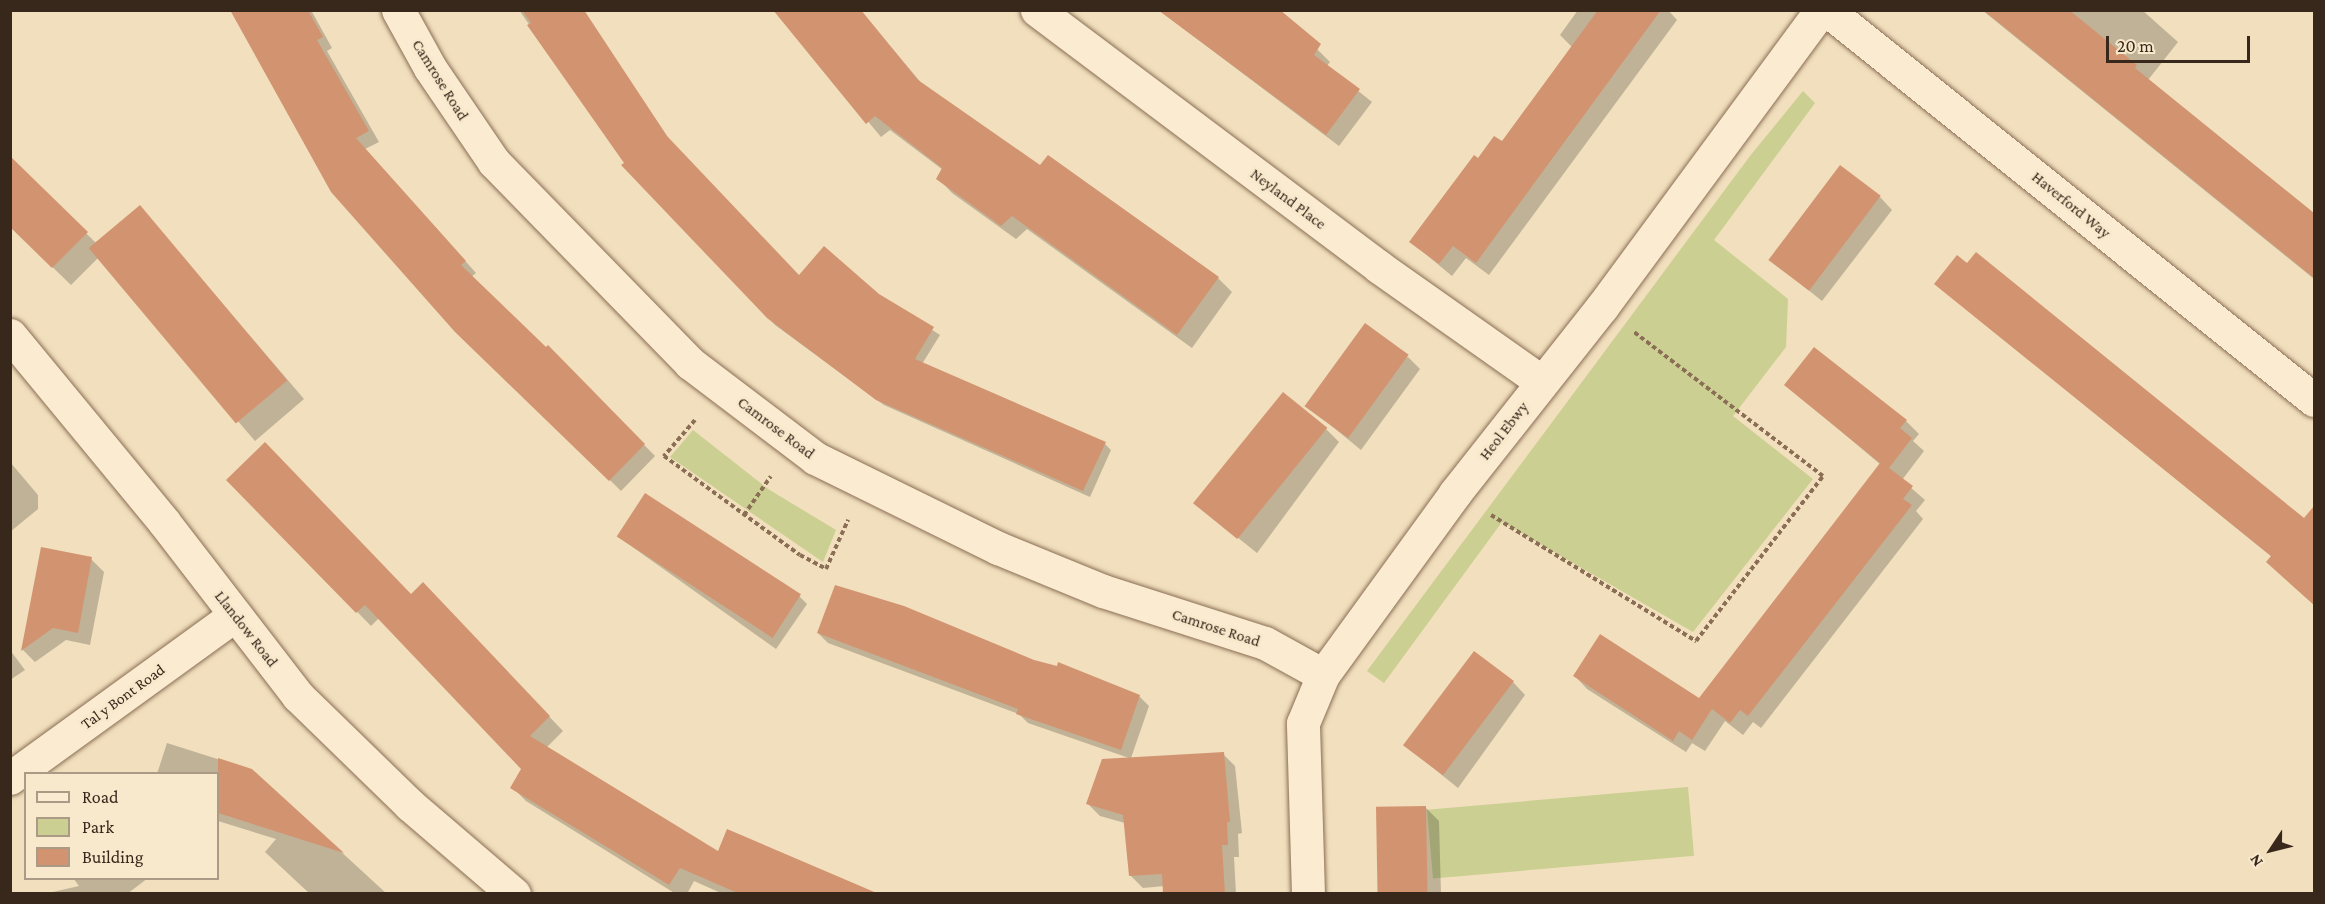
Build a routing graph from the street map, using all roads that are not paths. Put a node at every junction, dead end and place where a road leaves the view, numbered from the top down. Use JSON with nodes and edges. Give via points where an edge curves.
{"nodes":[{"id":1,"x":398,"y":10,"type":"edge"},
{"id":2,"x":1037,"y":10,"type":"edge"},
{"id":3,"x":1821,"y":10,"type":"edge"},
{"id":4,"x":1827,"y":10,"type":"edge"},
{"id":5,"x":10,"y":335,"type":"edge"},
{"id":6,"x":1542,"y":382,"type":"junction"},
{"id":7,"x":2314,"y":400,"type":"edge"},
{"id":8,"x":235,"y":615,"type":"junction"},
{"id":9,"x":1323,"y":675,"type":"junction"},
{"id":10,"x":10,"y":778,"type":"edge"},
{"id":11,"x":514,"y":894,"type":"edge"},
{"id":12,"x":1308,"y":894,"type":"edge"}],
"edges":[{"from":1,"to":9,"type":"street","name":"Camrose Road","via":[[430,68],[494,162],[690,363],[815,458],[998,548],[1103,591],[1265,643]]},
{"from":2,"to":6,"type":"street","name":"Neyland Place","via":[[1379,267]]},
{"from":3,"to":6,"type":"street","name":"Heol Ebwy"},
{"from":4,"to":7,"type":"street","name":"Haverford Way"},
{"from":5,"to":8,"type":"street","name":"Llandow Road"},
{"from":6,"to":9,"type":"street","name":"Heol Ebwy","via":[[1455,493]]},
{"from":8,"to":10,"type":"street","name":"Tal y Bont Road"},
{"from":8,"to":11,"type":"street","name":"Llandow Road","via":[[298,696],[410,805]]},
{"from":9,"to":12,"type":"street","name":"Heol Ebwy","via":[[1303,723]]}]}
